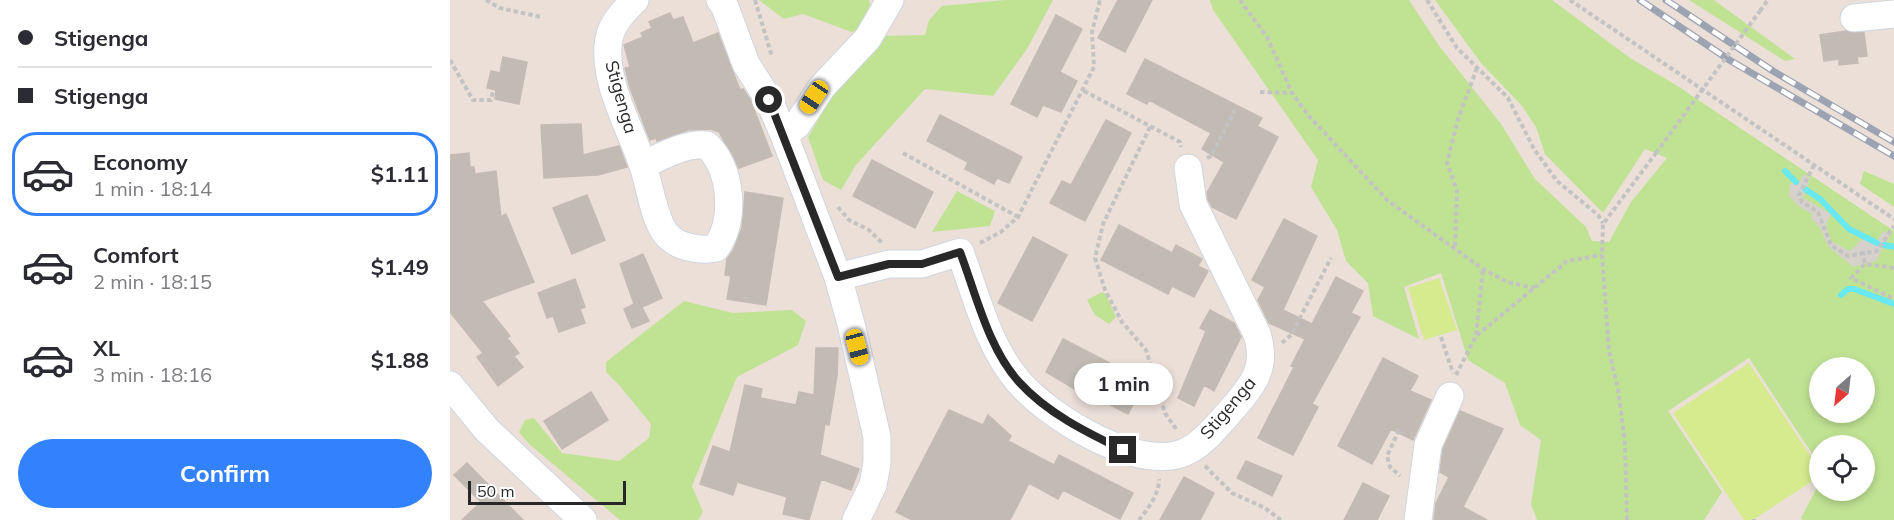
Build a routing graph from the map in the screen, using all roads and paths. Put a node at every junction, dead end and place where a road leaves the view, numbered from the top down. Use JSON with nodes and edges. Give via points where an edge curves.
{"nodes":[{"id":1,"x":486,"y":0,"type":"edge"},
{"id":2,"x":635,"y":0,"type":"edge"},
{"id":3,"x":720,"y":0,"type":"edge"},
{"id":4,"x":890,"y":0,"type":"edge"},
{"id":5,"x":1100,"y":0,"type":"edge"},
{"id":6,"x":1240,"y":0,"type":"edge"},
{"id":7,"x":1428,"y":0,"type":"edge"},
{"id":8,"x":1570,"y":0,"type":"edge"},
{"id":9,"x":1768,"y":0,"type":"edge"},
{"id":10,"x":1894,"y":14,"type":"edge"},
{"id":11,"x":541,"y":17,"type":"dead end"},
{"id":12,"x":1854,"y":18,"type":"dead end"},
{"id":13,"x":450,"y":60,"type":"edge"},
{"id":14,"x":1477,"y":68,"type":"junction"},
{"id":15,"x":494,"y":91,"type":"dead end"},
{"id":16,"x":1084,"y":91,"type":"junction"},
{"id":17,"x":1260,"y":93,"type":"dead end"},
{"id":18,"x":1292,"y":93,"type":"junction"},
{"id":19,"x":1235,"y":110,"type":"dead end"},
{"id":20,"x":1150,"y":127,"type":"junction"},
{"id":21,"x":784,"y":135,"type":"junction"},
{"id":22,"x":903,"y":153,"type":"dead end"},
{"id":23,"x":643,"y":165,"type":"dead end"},
{"id":24,"x":1814,"y":165,"type":"junction"},
{"id":25,"x":1188,"y":168,"type":"junction"},
{"id":26,"x":836,"y":205,"type":"dead end"},
{"id":27,"x":1018,"y":217,"type":"junction"},
{"id":28,"x":1894,"y":219,"type":"edge"},
{"id":29,"x":1603,"y":224,"type":"junction"},
{"id":30,"x":1894,"y":226,"type":"edge"},
{"id":31,"x":1455,"y":247,"type":"junction"},
{"id":32,"x":1863,"y":251,"type":"junction"},
{"id":33,"x":960,"y":252,"type":"junction"},
{"id":34,"x":1602,"y":255,"type":"junction"},
{"id":35,"x":1332,"y":258,"type":"dead end"},
{"id":36,"x":889,"y":264,"type":"junction"},
{"id":37,"x":1865,"y":264,"type":"junction"},
{"id":38,"x":1894,"y":268,"type":"edge"},
{"id":39,"x":1483,"y":269,"type":"junction"},
{"id":40,"x":838,"y":277,"type":"junction"},
{"id":41,"x":1534,"y":288,"type":"junction"},
{"id":42,"x":1894,"y":299,"type":"edge"},
{"id":43,"x":1476,"y":336,"type":"junction"},
{"id":44,"x":1441,"y":337,"type":"dead end"},
{"id":45,"x":1263,"y":352,"type":"junction"},
{"id":46,"x":450,"y":385,"type":"edge"},
{"id":47,"x":1452,"y":387,"type":"junction"},
{"id":48,"x":1399,"y":430,"type":"dead end"},
{"id":49,"x":1190,"y":450,"type":"junction"},
{"id":50,"x":1157,"y":458,"type":"junction"},
{"id":51,"x":1422,"y":488,"type":"junction"},
{"id":52,"x":862,"y":518,"type":"edge"},
{"id":53,"x":583,"y":520,"type":"edge"},
{"id":54,"x":1139,"y":520,"type":"edge"},
{"id":55,"x":1281,"y":520,"type":"edge"},
{"id":56,"x":1418,"y":520,"type":"edge"},
{"id":57,"x":1627,"y":520,"type":"edge"}],
"edges":[{"from":1,"to":11,"type":"path","via":[[500,8]]},
{"from":2,"to":23,"type":"street","name":"Stigenga","via":[[618,16],[608,45],[609,65]]},
{"from":3,"to":21,"type":"street","via":[[747,64]]},
{"from":4,"to":21,"type":"street","via":[[868,38],[822,87],[797,125]]},
{"from":5,"to":16,"type":"path","via":[[1092,32],[1094,67]]},
{"from":6,"to":18,"type":"path","via":[[1267,37]]},
{"from":7,"to":14,"type":"path","via":[[1457,48]]},
{"from":8,"to":24,"type":"path"},
{"from":9,"to":29,"type":"path","bridge":true},
{"from":10,"to":12,"type":"street"},
{"from":13,"to":15,"type":"path","via":[[473,100],[491,100]]},
{"from":14,"to":29,"type":"path","via":[[1508,98],[1534,149],[1557,182],[1598,215]]},
{"from":14,"to":31,"type":"path","via":[[1447,163],[1457,190]]},
{"from":16,"to":20,"type":"path"},
{"from":16,"to":27,"type":"path"},
{"from":17,"to":18,"type":"path"},
{"from":18,"to":31,"type":"path","via":[[1387,200]]},
{"from":19,"to":25,"type":"path","via":[[1211,156]]},
{"from":20,"to":25,"type":"path","via":[[1180,142]]},
{"from":20,"to":49,"type":"path","via":[[1103,224],[1095,258],[1105,290],[1122,322],[1146,350],[1165,413]]},
{"from":21,"to":40,"type":"street"},
{"from":22,"to":27,"type":"path"},
{"from":24,"to":28,"type":"path"},
{"from":24,"to":32,"type":"path","via":[[1799,195],[1802,202],[1818,212],[1831,245],[1848,256]]},
{"from":25,"to":45,"type":"street","via":[[1193,204]]},
{"from":26,"to":36,"type":"path","via":[[849,220],[881,240]]},
{"from":27,"to":33,"type":"path","via":[[1001,232]]},
{"from":29,"to":34,"type":"path"},
{"from":30,"to":32,"type":"path","via":[[1877,251]]},
{"from":31,"to":39,"type":"path"},
{"from":32,"to":37,"type":"path"},
{"from":33,"to":36,"type":"street","via":[[922,264]]},
{"from":33,"to":50,"type":"street","name":"Stigenga","via":[[993,339],[1018,382],[1058,416],[1083,430],[1123,450]]},
{"from":34,"to":41,"type":"path","via":[[1566,261]]},
{"from":34,"to":57,"type":"path","via":[[1609,351],[1625,444]]},
{"from":35,"to":45,"type":"path","via":[[1291,335],[1277,348]]},
{"from":36,"to":40,"type":"street"},
{"from":37,"to":38,"type":"path"},
{"from":37,"to":42,"type":"path","via":[[1851,278]]},
{"from":39,"to":41,"type":"path","via":[[1507,282]]},
{"from":39,"to":43,"type":"path"},
{"from":40,"to":52,"type":"street","via":[[877,437],[873,485]]},
{"from":41,"to":43,"type":"path"},
{"from":43,"to":47,"type":"path"},
{"from":44,"to":47,"type":"path"},
{"from":45,"to":49,"type":"street","name":"Stigenga","via":[[1256,378],[1240,400]]},
{"from":46,"to":53,"type":"street","via":[[502,445]]},
{"from":47,"to":51,"type":"street","via":[[1428,445]]},
{"from":48,"to":51,"type":"path","via":[[1387,456],[1390,467]]},
{"from":49,"to":50,"type":"street","name":"Stigenga"},
{"from":49,"to":55,"type":"path","via":[[1232,493]]},
{"from":50,"to":54,"type":"path","via":[[1160,484]]},
{"from":51,"to":56,"type":"street"}]}
